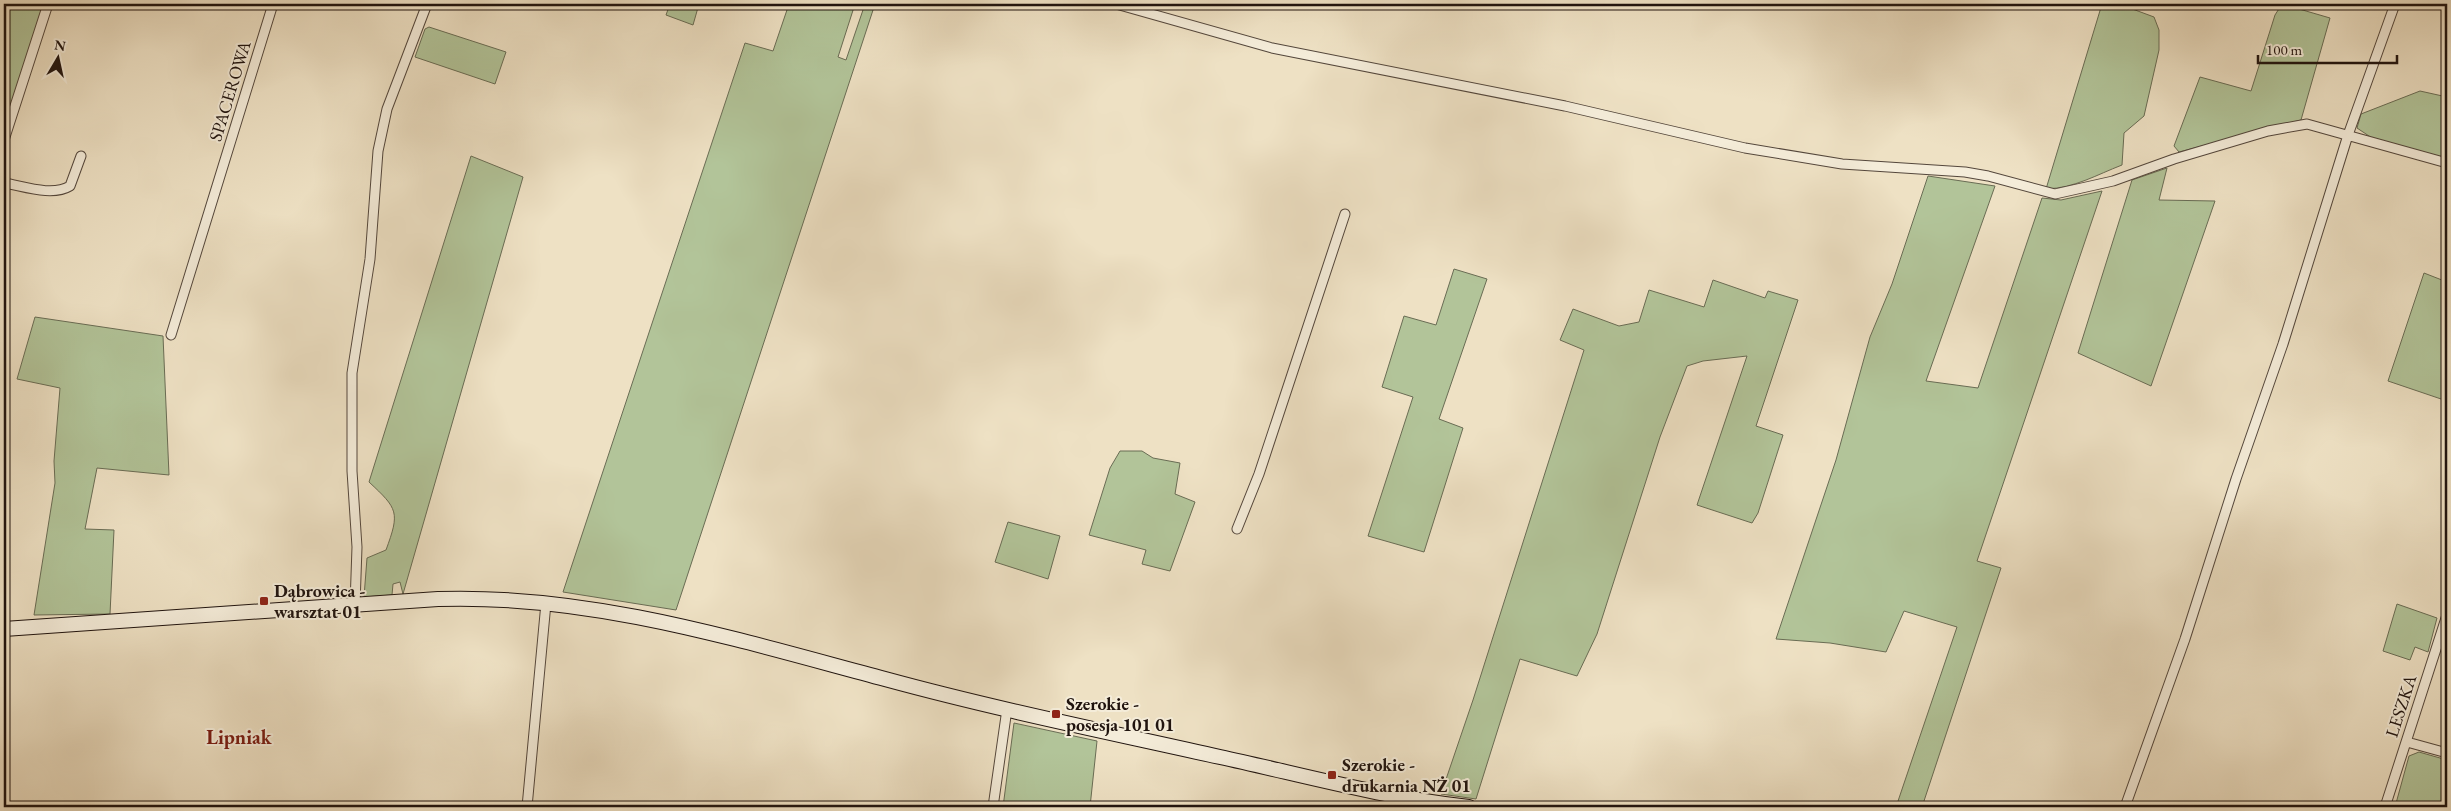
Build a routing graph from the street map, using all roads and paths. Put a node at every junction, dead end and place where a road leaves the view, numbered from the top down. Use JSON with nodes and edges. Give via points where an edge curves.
{"nodes":[{"id":1,"x":48,"y":4,"type":"edge"},
{"id":2,"x":273,"y":4,"type":"edge"},
{"id":3,"x":426,"y":4,"type":"edge"},
{"id":4,"x":1116,"y":4,"type":"edge"},
{"id":5,"x":2395,"y":4,"type":"edge"},
{"id":6,"x":2348,"y":135,"type":"junction"},
{"id":7,"x":4,"y":140,"type":"edge"},
{"id":8,"x":81,"y":156,"type":"dead end"},
{"id":9,"x":2447,"y":163,"type":"edge"},
{"id":10,"x":4,"y":183,"type":"edge"},
{"id":11,"x":1345,"y":214,"type":"dead end"},
{"id":12,"x":171,"y":335,"type":"dead end"},
{"id":13,"x":1237,"y":529,"type":"dead end"},
{"id":14,"x":546,"y":603,"type":"junction"},
{"id":15,"x":356,"y":605,"type":"junction"},
{"id":16,"x":2447,"y":615,"type":"edge"},
{"id":17,"x":4,"y":629,"type":"edge"},
{"id":18,"x":1007,"y":709,"type":"junction"},
{"id":19,"x":2407,"y":742,"type":"junction"},
{"id":20,"x":2447,"y":754,"type":"edge"},
{"id":21,"x":1440,"y":806,"type":"edge"},
{"id":22,"x":526,"y":807,"type":"edge"},
{"id":23,"x":993,"y":807,"type":"edge"},
{"id":24,"x":1469,"y":807,"type":"edge"},
{"id":25,"x":2125,"y":807,"type":"edge"},
{"id":26,"x":2385,"y":807,"type":"edge"}],
"edges":[{"from":1,"to":7,"type":"street"},
{"from":2,"to":12,"type":"street","name":"SPACEROWA"},
{"from":3,"to":15,"type":"street","via":[[387,109],[378,151],[370,259],[352,373]]},
{"from":4,"to":6,"type":"street","via":[[1272,48],[1566,106],[1745,148],[1842,164],[1965,172],[2055,194],[2113,181],[2174,158],[2268,131],[2307,124]]},
{"from":5,"to":6,"type":"street"},
{"from":6,"to":9,"type":"street"},
{"from":6,"to":25,"type":"street","via":[[2283,344]]},
{"from":8,"to":10,"type":"street","via":[[66,189],[57,191]]},
{"from":11,"to":13,"type":"street","via":[[1259,474]]},
{"from":14,"to":15,"type":"street","via":[[470,598]]},
{"from":14,"to":18,"type":"street","via":[[685,626]]},
{"from":14,"to":22,"type":"street"},
{"from":15,"to":17,"type":"street"},
{"from":16,"to":19,"type":"street","name":"LESZKA"},
{"from":18,"to":21,"type":"street"},
{"from":18,"to":23,"type":"street"},
{"from":19,"to":20,"type":"street"},
{"from":19,"to":26,"type":"street","name":"LESZKA"},
{"from":21,"to":24,"type":"street"}]}
